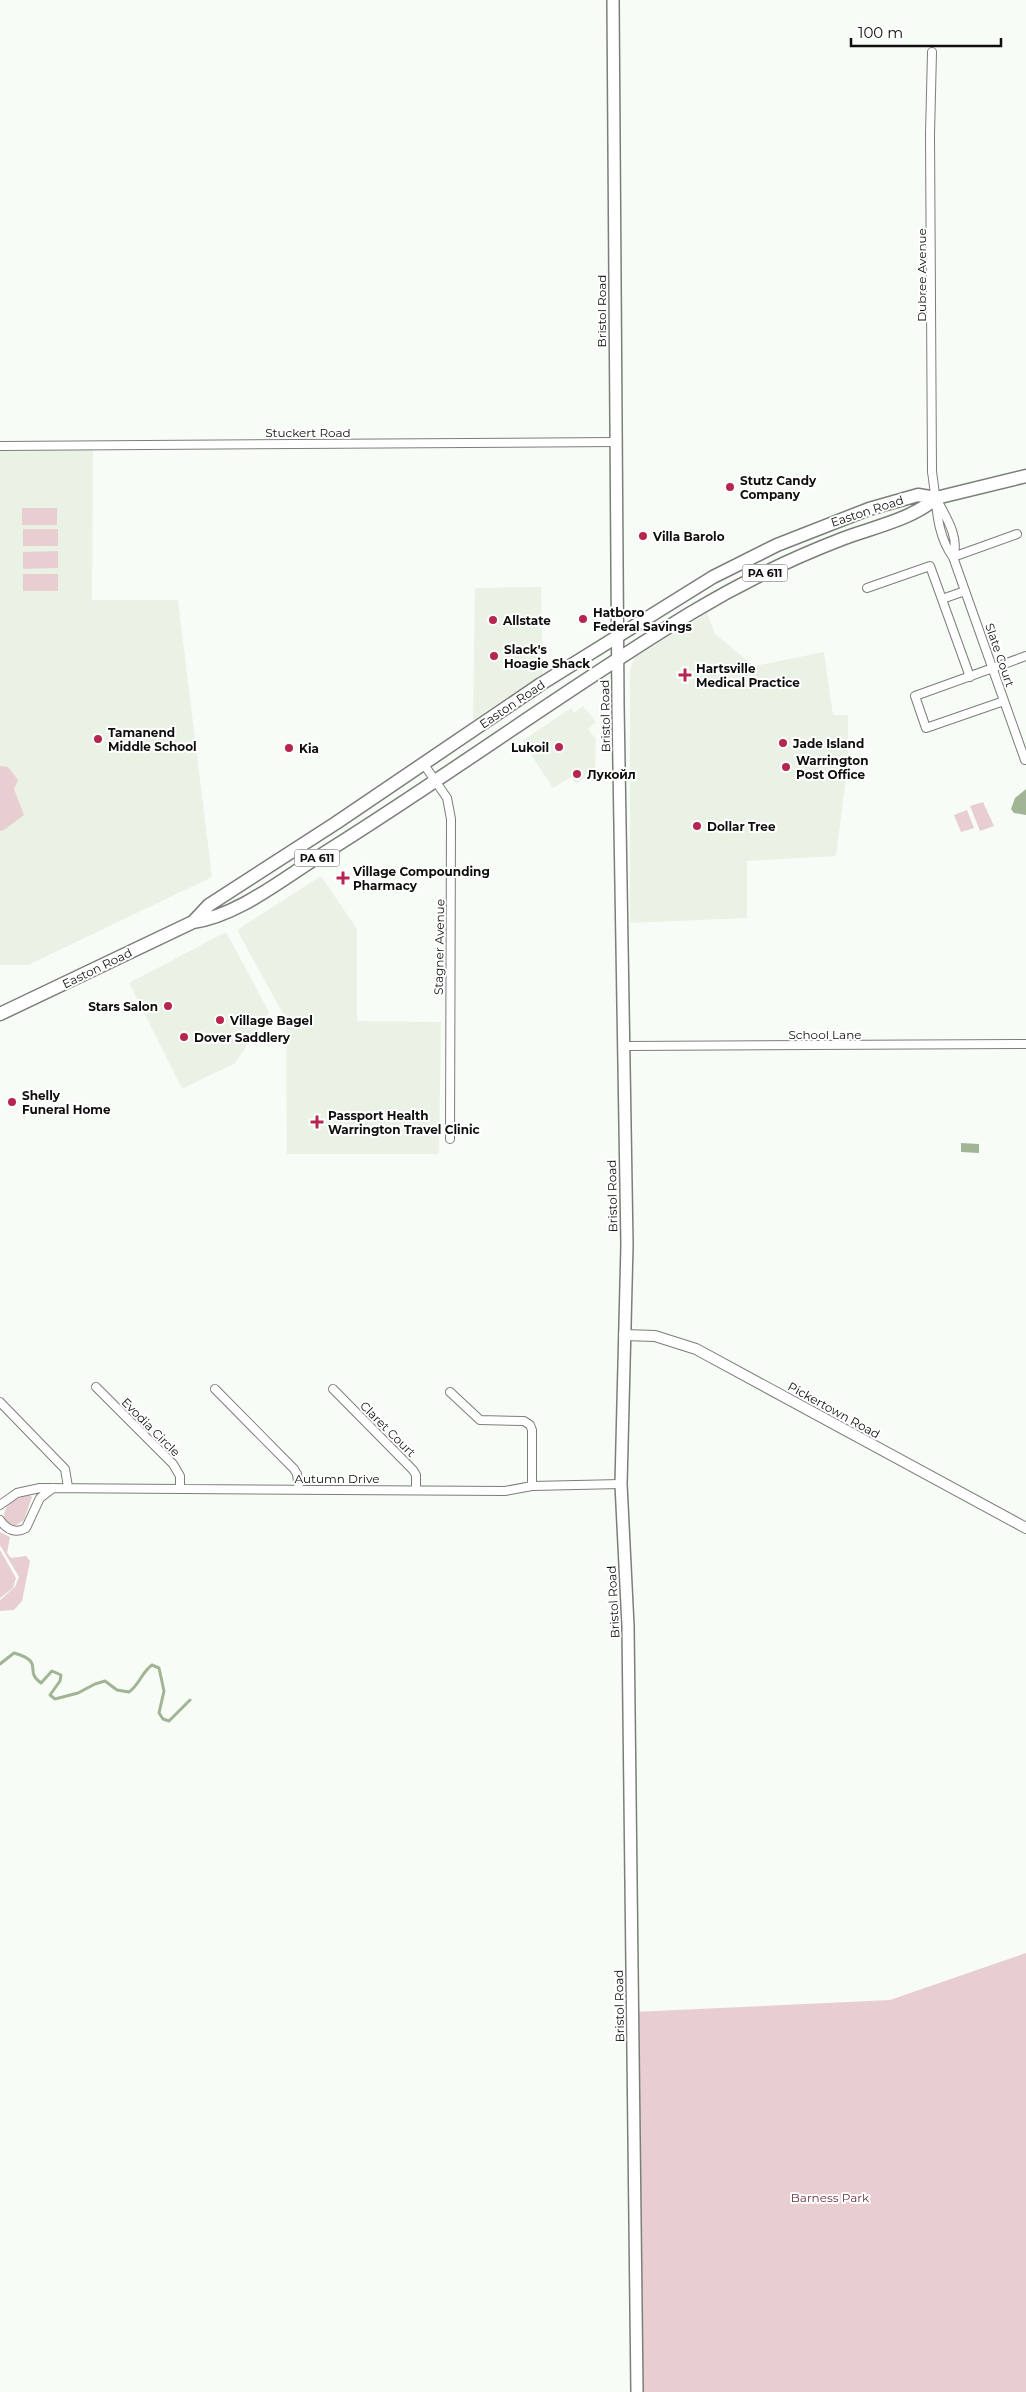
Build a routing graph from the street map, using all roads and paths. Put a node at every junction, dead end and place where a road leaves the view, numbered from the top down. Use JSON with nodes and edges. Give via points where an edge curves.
{"nodes":[{"id":1,"x":613,"y":0,"type":"edge"},
{"id":2,"x":932,"y":52,"type":"dead end"},
{"id":3,"x":616,"y":442,"type":"junction"},
{"id":4,"x":0,"y":446,"type":"edge"},
{"id":5,"x":1026,"y":476,"type":"edge"},
{"id":6,"x":936,"y":498,"type":"junction"},
{"id":7,"x":1017,"y":534,"type":"dead end"},
{"id":8,"x":953,"y":557,"type":"junction"},
{"id":9,"x":867,"y":588,"type":"dead end"},
{"id":10,"x":965,"y":591,"type":"junction"},
{"id":11,"x":942,"y":599,"type":"junction"},
{"id":12,"x":617,"y":636,"type":"junction"},
{"id":13,"x":1026,"y":656,"type":"edge"},
{"id":14,"x":618,"y":659,"type":"junction"},
{"id":15,"x":993,"y":669,"type":"junction"},
{"id":16,"x":970,"y":677,"type":"junction"},
{"id":17,"x":1004,"y":701,"type":"junction"},
{"id":18,"x":1025,"y":760,"type":"dead end"},
{"id":19,"x":423,"y":763,"type":"junction"},
{"id":20,"x":435,"y":780,"type":"junction"},
{"id":21,"x":193,"y":922,"type":"junction"},
{"id":22,"x":0,"y":1014,"type":"edge"},
{"id":23,"x":1026,"y":1044,"type":"edge"},
{"id":24,"x":625,"y":1046,"type":"junction"},
{"id":25,"x":450,"y":1139,"type":"dead end"},
{"id":26,"x":624,"y":1335,"type":"junction"},
{"id":27,"x":96,"y":1387,"type":"dead end"},
{"id":28,"x":215,"y":1389,"type":"dead end"},
{"id":29,"x":333,"y":1389,"type":"dead end"},
{"id":30,"x":450,"y":1392,"type":"dead end"},
{"id":31,"x":0,"y":1402,"type":"edge"},
{"id":32,"x":621,"y":1484,"type":"junction"},
{"id":33,"x":532,"y":1486,"type":"junction"},
{"id":34,"x":68,"y":1487,"type":"junction"},
{"id":35,"x":53,"y":1488,"type":"junction"},
{"id":36,"x":180,"y":1488,"type":"junction"},
{"id":37,"x":299,"y":1489,"type":"junction"},
{"id":38,"x":416,"y":1490,"type":"junction"},
{"id":39,"x":0,"y":1506,"type":"edge"},
{"id":40,"x":0,"y":1520,"type":"edge"},
{"id":41,"x":1026,"y":1528,"type":"edge"},
{"id":42,"x":637,"y":2392,"type":"edge"}],
"edges":[{"from":1,"to":3,"type":"main road","name":"Bristol Road"},
{"from":2,"to":6,"type":"street","name":"Dubree Avenue","via":[[932,472]]},
{"from":3,"to":4,"type":"street","name":"Stuckert Road"},
{"from":3,"to":12,"type":"main road","name":"Bristol Road"},
{"from":5,"to":6,"type":"highway","name":"Easton Road","number":"PA 611"},
{"from":6,"to":8,"type":"street","name":"Slate Court","via":[[956,543]]},
{"from":6,"to":12,"type":"highway","name":"Easton Road","number":"PA 611","via":[[918,495],[869,509],[777,545],[714,577]]},
{"from":6,"to":14,"type":"highway","name":"Easton Road","number":"PA 611","via":[[923,510],[841,539],[770,570],[691,613]]},
{"from":7,"to":8,"type":"street"},
{"from":8,"to":10,"type":"street","name":"Slate Court"},
{"from":9,"to":11,"type":"street","via":[[930,566]]},
{"from":10,"to":11,"type":"street"},
{"from":10,"to":15,"type":"street","name":"Slate Court"},
{"from":11,"to":16,"type":"street"},
{"from":12,"to":14,"type":"main road","name":"Bristol Road"},
{"from":12,"to":19,"type":"highway","name":"Easton Road","number":"PA 611"},
{"from":13,"to":15,"type":"street"},
{"from":14,"to":20,"type":"highway","name":"Easton Road","number":"PA 611"},
{"from":14,"to":24,"type":"main road","name":"Bristol Road"},
{"from":15,"to":16,"type":"street"},
{"from":15,"to":17,"type":"street","name":"Slate Court"},
{"from":16,"to":17,"type":"street","via":[[915,696],[926,728]]},
{"from":17,"to":18,"type":"street","name":"Slate Court"},
{"from":19,"to":20,"type":"street","name":"Stagner Avenue"},
{"from":19,"to":21,"type":"highway","name":"Easton Road","number":"PA 611","via":[[209,905]]},
{"from":20,"to":21,"type":"highway","name":"Easton Road","number":"PA 611","via":[[362,830],[223,915]]},
{"from":20,"to":25,"type":"street","name":"Stagner Avenue","via":[[446,798],[451,819]]},
{"from":21,"to":22,"type":"highway","name":"Easton Road","number":"PA 611"},
{"from":23,"to":24,"type":"street","name":"School Lane"},
{"from":24,"to":26,"type":"main road","name":"Bristol Road","via":[[627,1245]]},
{"from":26,"to":32,"type":"main road","name":"Bristol Road"},
{"from":26,"to":41,"type":"street","name":"Pickertown Road","via":[[655,1336],[696,1349]]},
{"from":27,"to":36,"type":"street","name":"Evodia Circle","via":[[173,1464],[180,1476]]},
{"from":28,"to":37,"type":"street","via":[[294,1469]]},
{"from":29,"to":38,"type":"street","name":"Claret Court","via":[[413,1470]]},
{"from":30,"to":33,"type":"street","via":[[480,1420],[524,1421],[530,1425]]},
{"from":31,"to":34,"type":"street","via":[[65,1468]]},
{"from":32,"to":33,"type":"street","name":"Autumn Drive"},
{"from":32,"to":42,"type":"main road","name":"Bristol Road","via":[[628,1626]]},
{"from":33,"to":38,"type":"street","name":"Autumn Drive","via":[[505,1491]]},
{"from":34,"to":35,"type":"street","name":"Autumn Drive"},
{"from":34,"to":36,"type":"street","name":"Autumn Drive"},
{"from":35,"to":39,"type":"street","name":"Autumn Drive","via":[[21,1491]]},
{"from":35,"to":40,"type":"street","via":[[40,1498],[29,1524],[22,1530],[8,1529]]},
{"from":36,"to":37,"type":"street","name":"Autumn Drive"},
{"from":37,"to":38,"type":"street","name":"Autumn Drive"}]}
